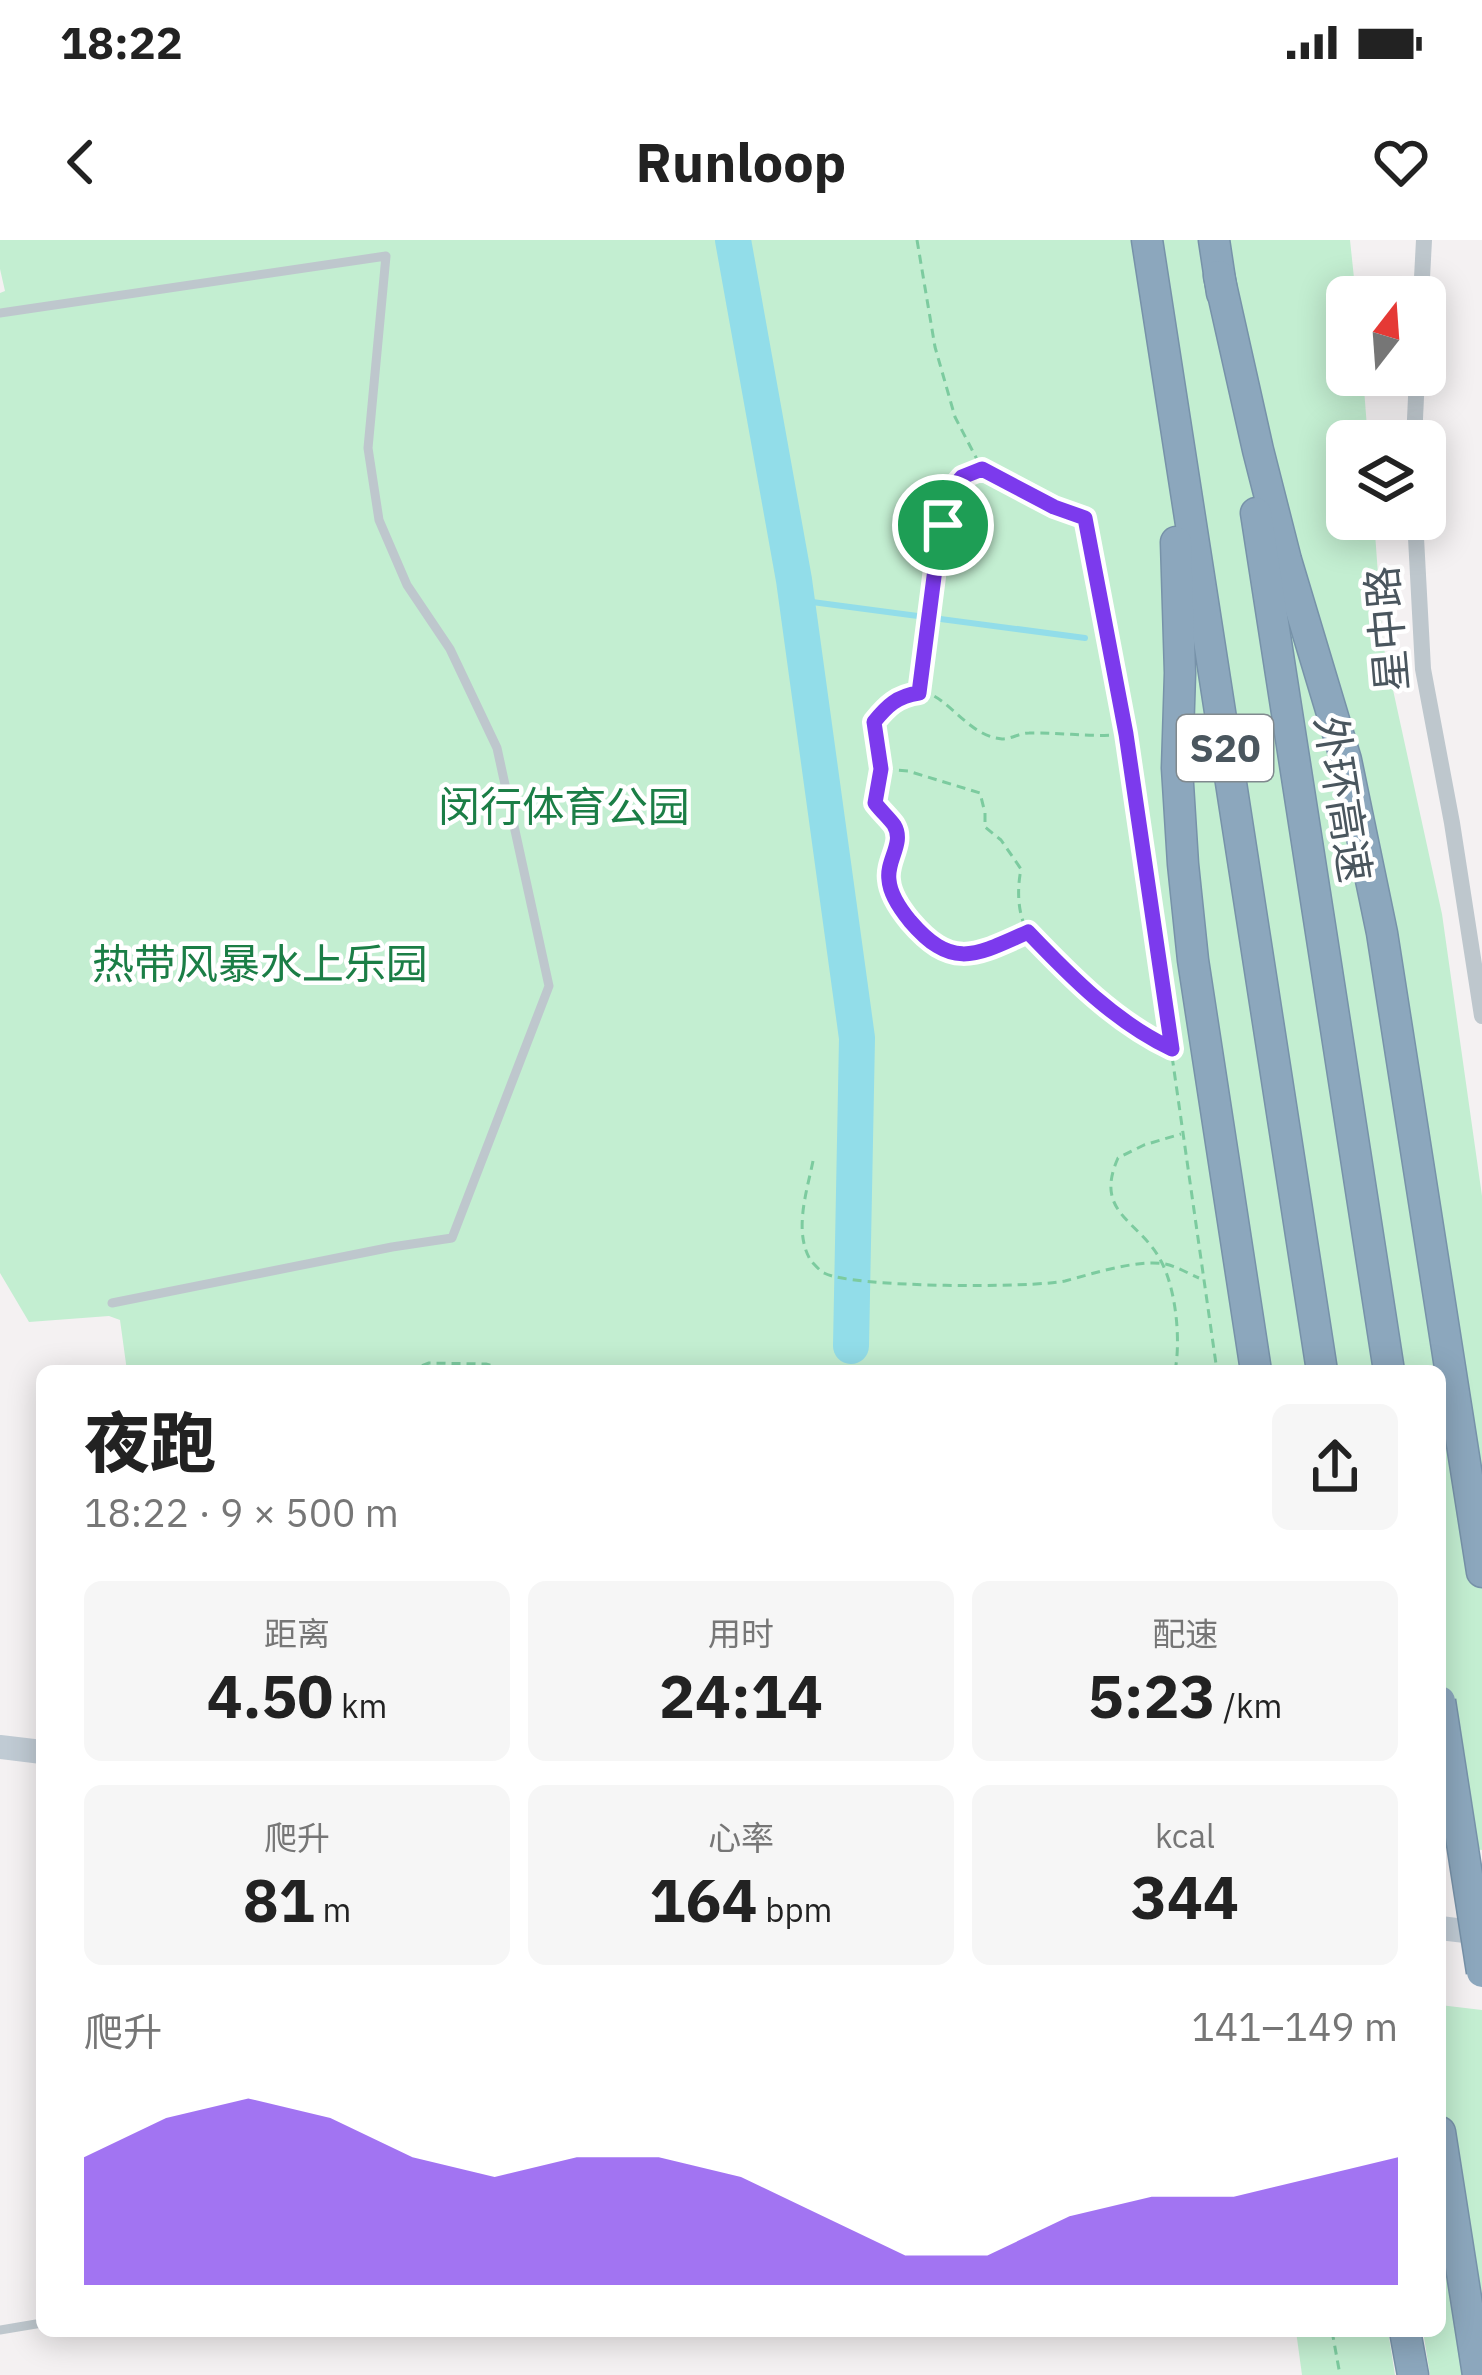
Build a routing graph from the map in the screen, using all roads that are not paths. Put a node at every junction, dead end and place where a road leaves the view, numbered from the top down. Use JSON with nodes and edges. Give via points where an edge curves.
{"nodes":[{"id":1,"x":1147,"y":240,"type":"edge"},
{"id":2,"x":1214,"y":240,"type":"edge"},
{"id":3,"x":1424,"y":240,"type":"edge"},
{"id":4,"x":1220,"y":276,"type":"junction"},
{"id":5,"x":1422,"y":276,"type":"edge"},
{"id":6,"x":1154,"y":285,"type":"junction"},
{"id":7,"x":0,"y":313,"type":"edge"},
{"id":8,"x":1416,"y":540,"type":"edge"},
{"id":9,"x":1482,"y":1016,"type":"edge"},
{"id":10,"x":112,"y":1303,"type":"dead end"},
{"id":11,"x":1255,"y":1365,"type":"edge"},
{"id":12,"x":1321,"y":1365,"type":"edge"},
{"id":13,"x":1388,"y":1365,"type":"edge"},
{"id":14,"x":1482,"y":1572,"type":"edge"},
{"id":15,"x":1446,"y":1740,"type":"edge"},
{"id":16,"x":0,"y":1747,"type":"edge"},
{"id":17,"x":36,"y":1751,"type":"edge"},
{"id":18,"x":1446,"y":1929,"type":"edge"},
{"id":19,"x":1482,"y":1934,"type":"edge"},
{"id":20,"x":1482,"y":1972,"type":"edge"},
{"id":21,"x":1446,"y":2170,"type":"edge"},
{"id":22,"x":36,"y":2324,"type":"edge"},
{"id":23,"x":0,"y":2330,"type":"edge"},
{"id":24,"x":1407,"y":2337,"type":"edge"},
{"id":25,"x":1413,"y":2375,"type":"edge"},
{"id":26,"x":1478,"y":2375,"type":"edge"}],
"edges":[{"from":1,"to":6,"type":"highway","number":"S20"},
{"from":2,"to":4,"type":"highway","name":"外环高速","number":"S20"},
{"from":3,"to":5,"type":"street"},
{"from":4,"to":13,"type":"highway","name":"外环高速","number":"S20"},
{"from":4,"to":14,"type":"highway","via":[[1286,560],[1365,843]]},
{"from":6,"to":11,"type":"highway","via":[[1178,578],[1184,883]]},
{"from":6,"to":12,"type":"highway","number":"S20"},
{"from":7,"to":10,"type":"lane","via":[[386,256],[368,448],[379,520],[497,748],[549,986],[452,1238]]},
{"from":8,"to":9,"type":"street","name":"星中路","via":[[1423,669]]},
{"from":15,"to":20,"type":"highway","bridge":true},
{"from":16,"to":17,"type":"main road"},
{"from":18,"to":19,"type":"main road"},
{"from":21,"to":26,"type":"highway"},
{"from":22,"to":23,"type":"lane"},
{"from":24,"to":25,"type":"highway"}]}
